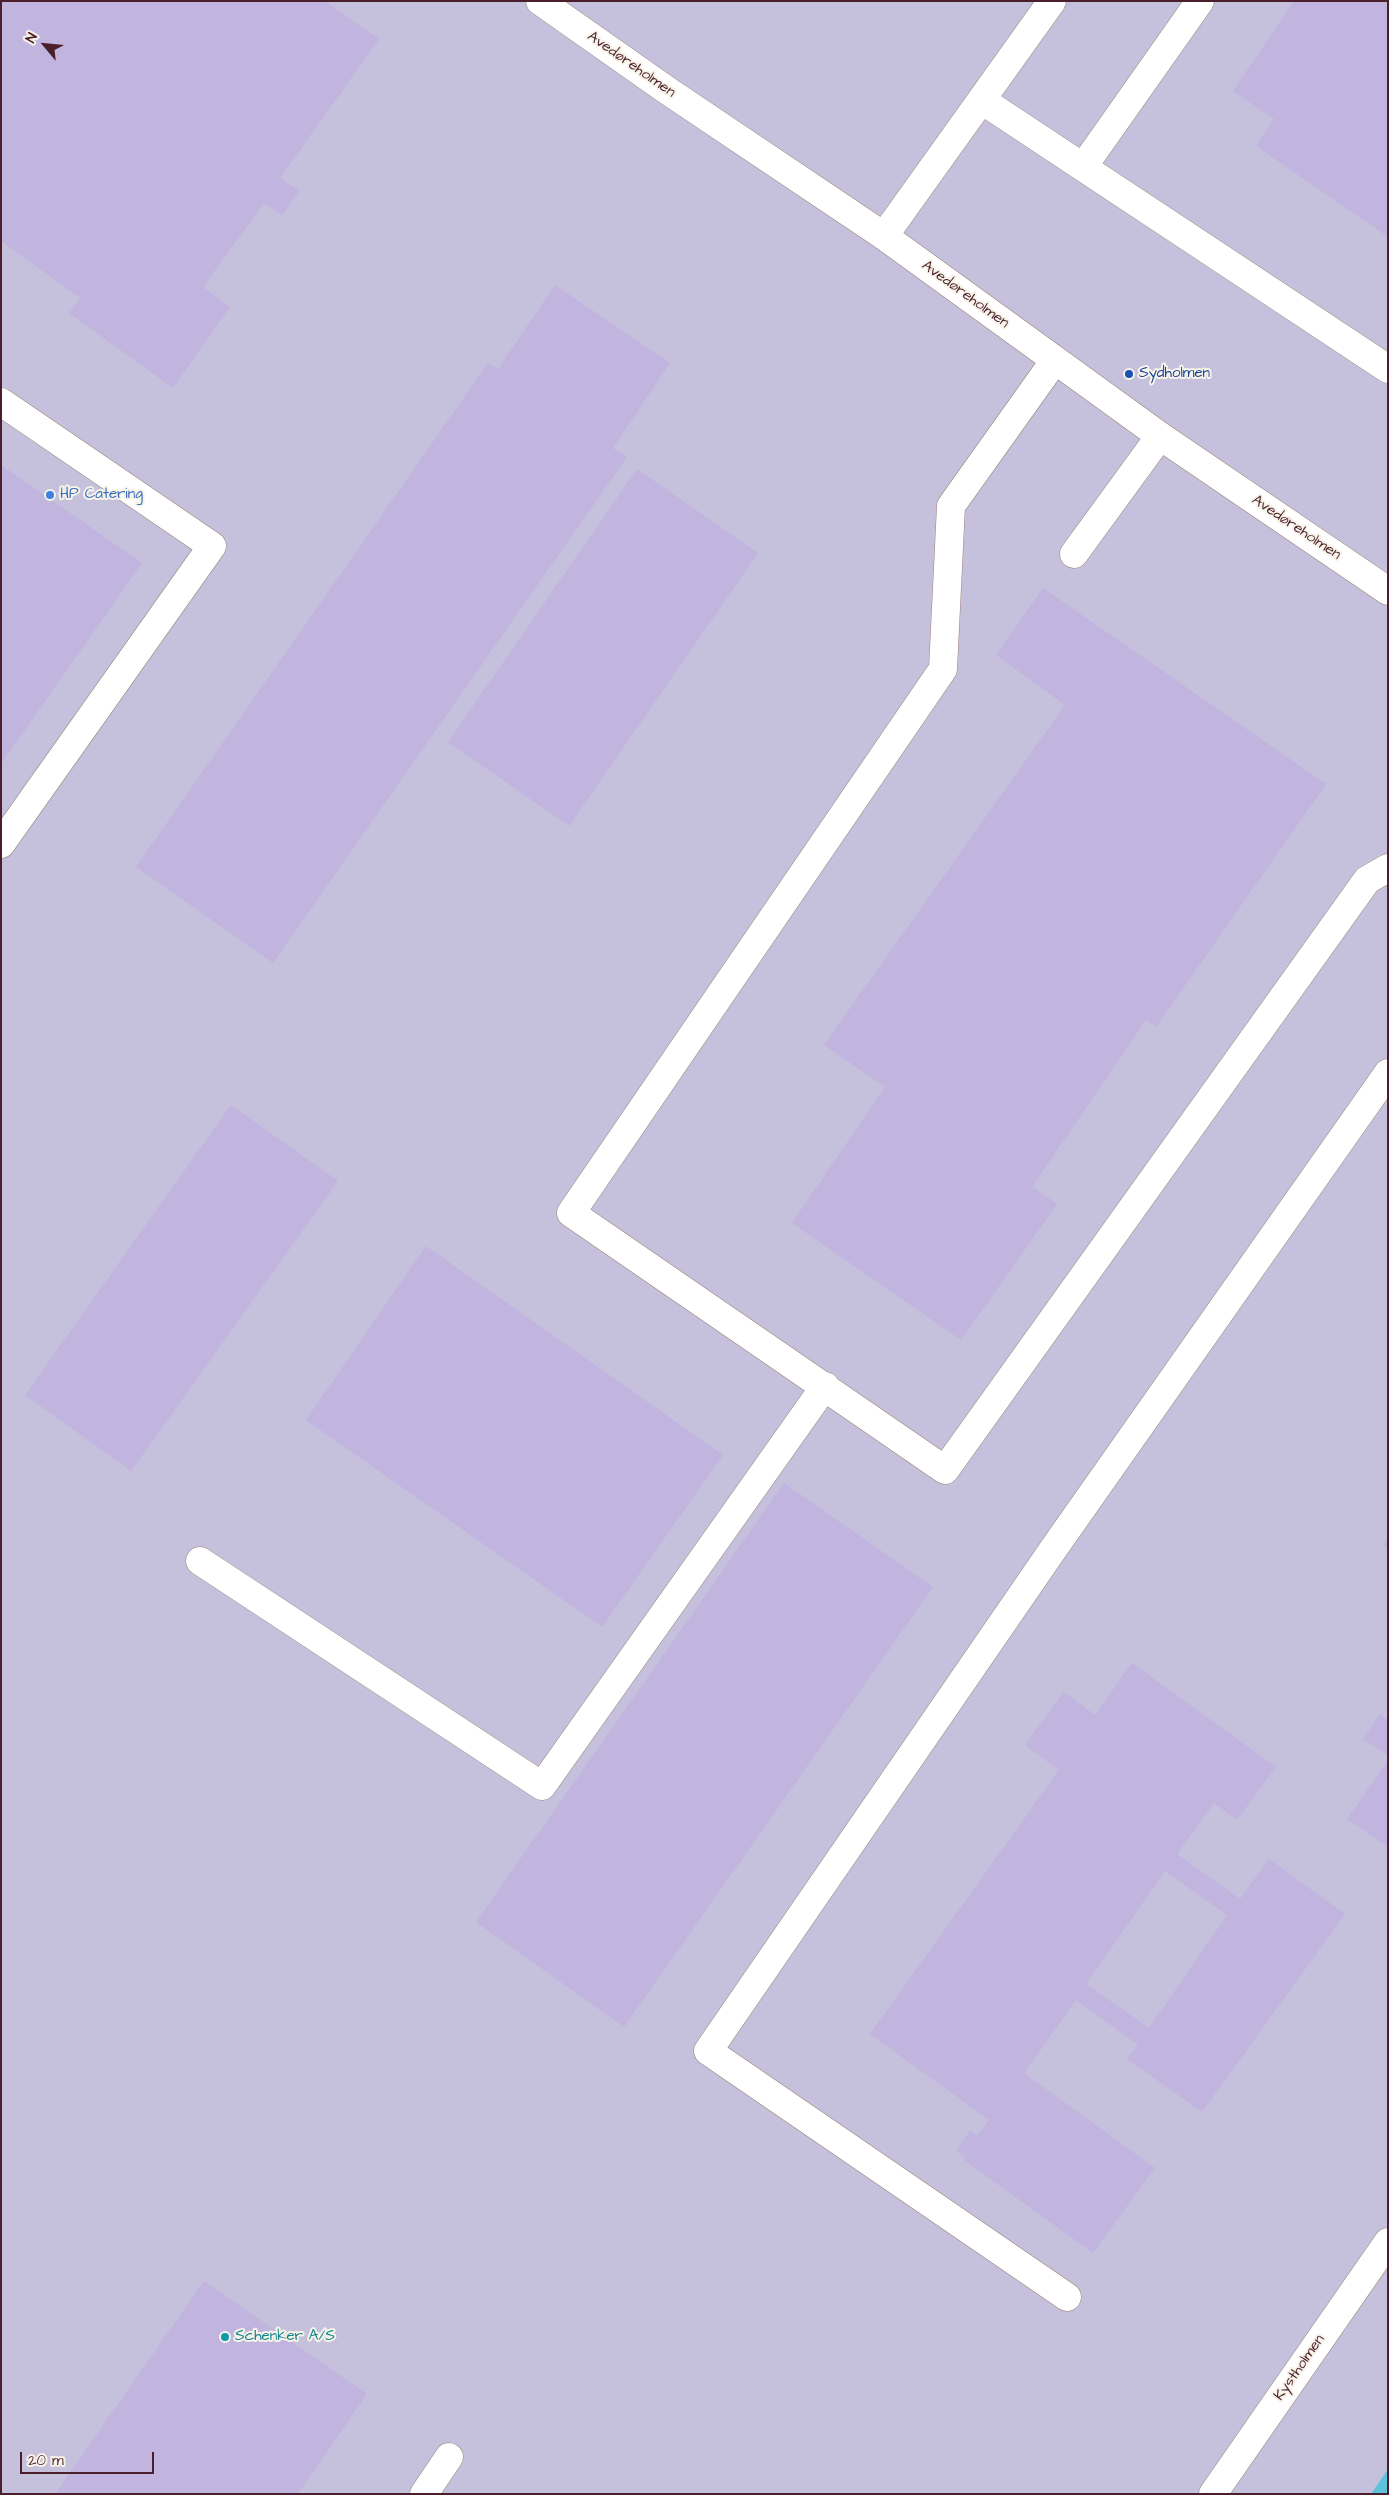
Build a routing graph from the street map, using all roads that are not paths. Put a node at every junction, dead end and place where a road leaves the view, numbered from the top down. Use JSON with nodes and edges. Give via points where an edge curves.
{"nodes":[{"id":1,"x":540,"y":1,"type":"edge"},
{"id":2,"x":1052,"y":1,"type":"edge"},
{"id":3,"x":1200,"y":1,"type":"edge"},
{"id":4,"x":982,"y":101,"type":"junction"},
{"id":5,"x":1083,"y":167,"type":"junction"},
{"id":6,"x":884,"y":236,"type":"junction"},
{"id":7,"x":1055,"y":360,"type":"junction"},
{"id":8,"x":1388,"y":369,"type":"edge"},
{"id":9,"x":1,"y":402,"type":"edge"},
{"id":10,"x":1160,"y":436,"type":"junction"},
{"id":11,"x":1074,"y":554,"type":"dead end"},
{"id":12,"x":1388,"y":591,"type":"edge"},
{"id":13,"x":1,"y":844,"type":"edge"},
{"id":14,"x":1388,"y":868,"type":"edge"},
{"id":15,"x":1388,"y":1073,"type":"edge"},
{"id":16,"x":825,"y":1386,"type":"junction"},
{"id":17,"x":200,"y":1561,"type":"dead end"},
{"id":18,"x":1388,"y":2242,"type":"edge"},
{"id":19,"x":1067,"y":2297,"type":"dead end"},
{"id":20,"x":449,"y":2457,"type":"dead end"},
{"id":21,"x":424,"y":2494,"type":"edge"},
{"id":22,"x":1213,"y":2494,"type":"edge"}],
"edges":[{"from":1,"to":6,"type":"street","name":"Avedøreholmen"},
{"from":2,"to":4,"type":"street"},
{"from":3,"to":5,"type":"street"},
{"from":4,"to":5,"type":"street"},
{"from":4,"to":6,"type":"street"},
{"from":5,"to":8,"type":"street"},
{"from":6,"to":7,"type":"street","name":"Avedøreholmen"},
{"from":7,"to":10,"type":"street","name":"Avedøreholmen"},
{"from":7,"to":16,"type":"street","via":[[951,506],[943,669],[571,1213]]},
{"from":9,"to":13,"type":"street","via":[[212,546]]},
{"from":10,"to":11,"type":"street"},
{"from":10,"to":12,"type":"street","name":"Avedøreholmen"},
{"from":14,"to":16,"type":"street","via":[[1367,880],[945,1470]]},
{"from":15,"to":19,"type":"street","via":[[1088,1500],[708,2051]]},
{"from":16,"to":17,"type":"street","via":[[542,1786]]},
{"from":18,"to":22,"type":"street","name":"Kystholmen"},
{"from":20,"to":21,"type":"street"}]}
